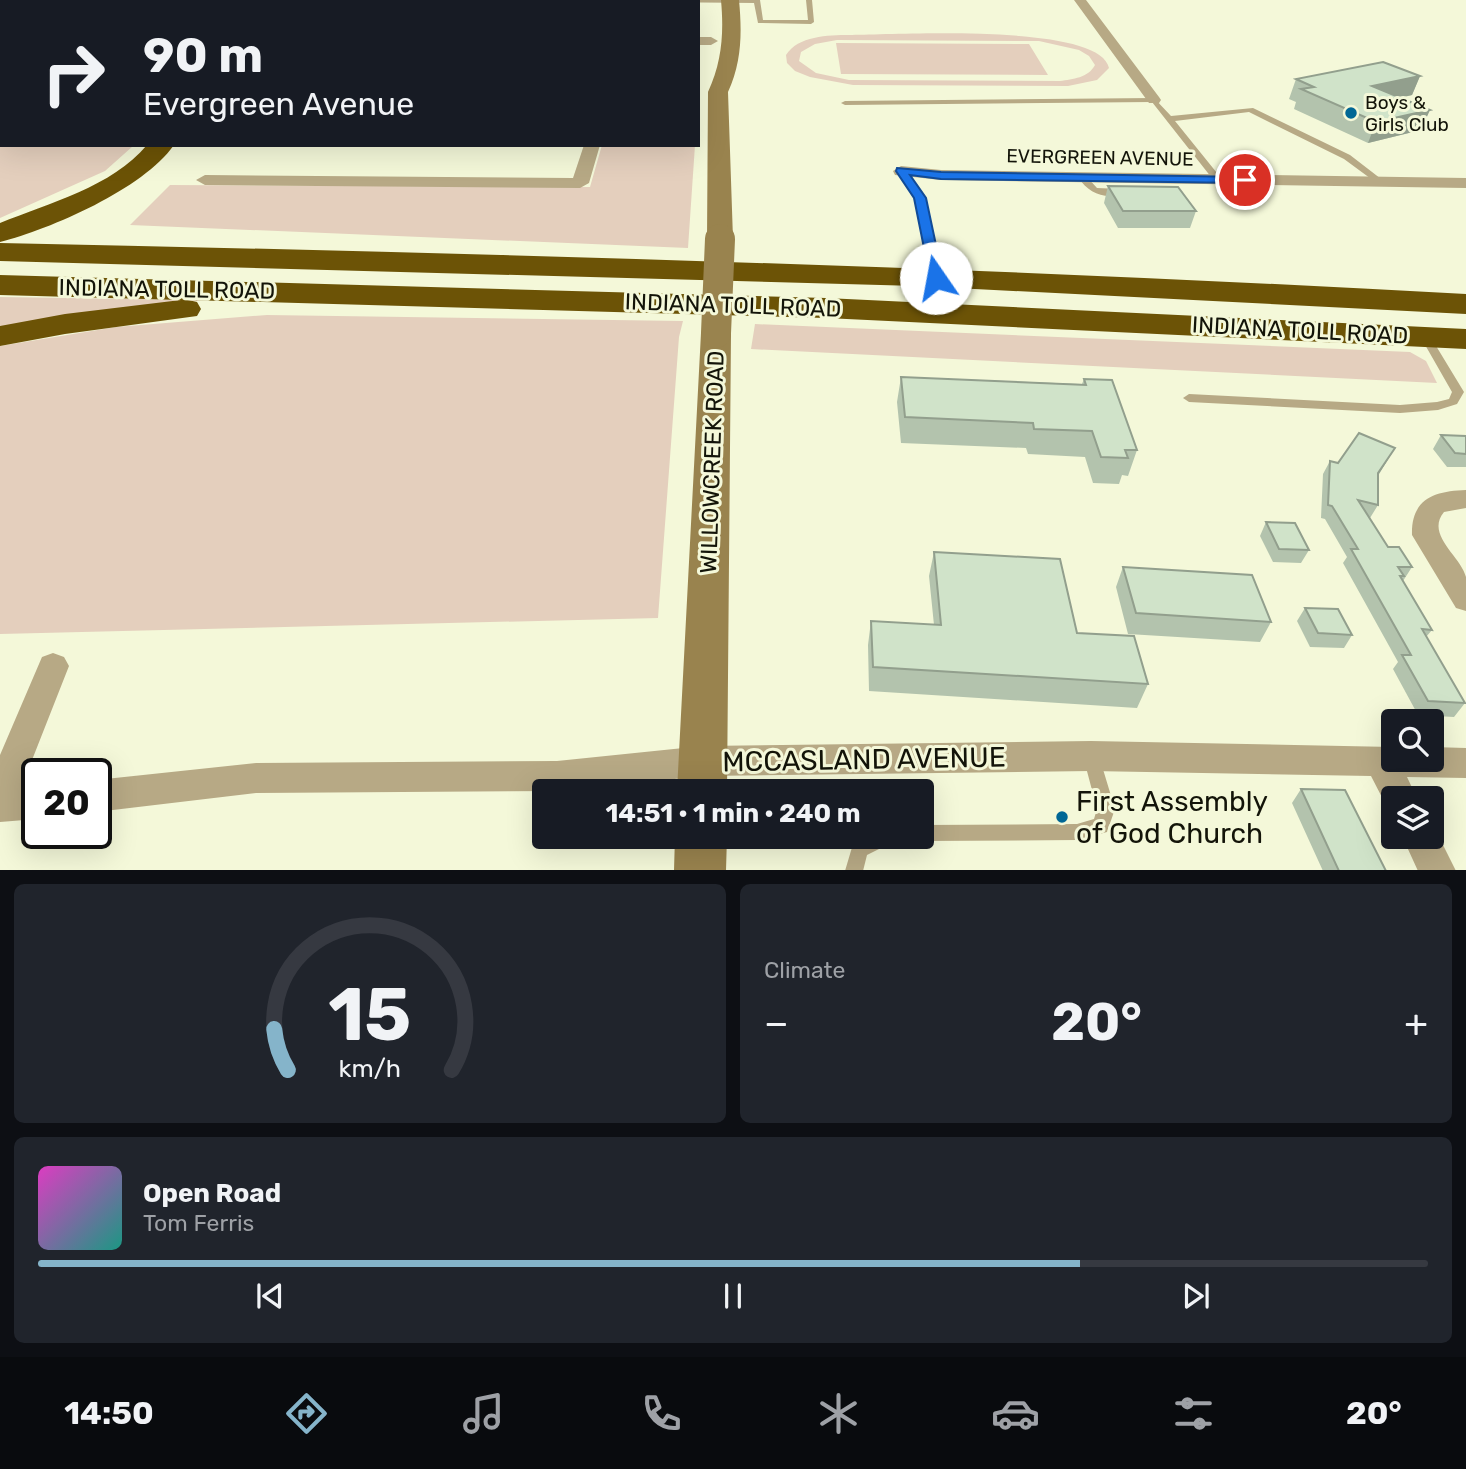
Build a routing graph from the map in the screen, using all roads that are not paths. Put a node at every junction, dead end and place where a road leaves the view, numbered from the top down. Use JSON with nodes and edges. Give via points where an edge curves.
{"nodes":[{"id":1,"x":809,"y":0,"type":"edge"},
{"id":2,"x":1065,"y":0,"type":"edge"},
{"id":3,"x":710,"y":1,"type":"edge"},
{"id":4,"x":730,"y":1,"type":"edge"},
{"id":5,"x":757,"y":1,"type":"edge"},
{"id":6,"x":1082,"y":3,"type":"edge"},
{"id":7,"x":704,"y":41,"type":"edge"},
{"id":8,"x":718,"y":92,"type":"junction"},
{"id":9,"x":1154,"y":100,"type":"junction"},
{"id":10,"x":845,"y":103,"type":"dead end"},
{"id":11,"x":1169,"y":119,"type":"junction"},
{"id":12,"x":143,"y":147,"type":"edge"},
{"id":13,"x":160,"y":147,"type":"edge"},
{"id":14,"x":591,"y":147,"type":"edge"},
{"id":15,"x":901,"y":171,"type":"joint"},
{"id":16,"x":1083,"y":178,"type":"junction"},
{"id":17,"x":205,"y":180,"type":"dead end"},
{"id":18,"x":1218,"y":180,"type":"junction"},
{"id":19,"x":1381,"y":182,"type":"junction"},
{"id":20,"x":1464,"y":186,"type":"edge"},
{"id":21,"x":1131,"y":192,"type":"edge"},
{"id":22,"x":22,"y":219,"type":"edge"},
{"id":23,"x":0,"y":233,"type":"edge"},
{"id":24,"x":0,"y":239,"type":"edge"},
{"id":25,"x":0,"y":252,"type":"edge"},
{"id":26,"x":448,"y":261,"type":"junction"},
{"id":27,"x":936,"y":278,"type":"junction"},
{"id":28,"x":0,"y":285,"type":"edge"},
{"id":29,"x":534,"y":298,"type":"junction"},
{"id":30,"x":1466,"y":304,"type":"edge"},
{"id":31,"x":0,"y":336,"type":"edge"},
{"id":32,"x":1425,"y":337,"type":"junction"},
{"id":33,"x":1466,"y":339,"type":"edge"},
{"id":34,"x":1189,"y":398,"type":"dead end"},
{"id":35,"x":1466,"y":499,"type":"edge"},
{"id":36,"x":1466,"y":600,"type":"edge"},
{"id":37,"x":53,"y":666,"type":"dead end"},
{"id":38,"x":1091,"y":756,"type":"junction"},
{"id":39,"x":1381,"y":763,"type":"edge"},
{"id":40,"x":1444,"y":763,"type":"edge"},
{"id":41,"x":1466,"y":763,"type":"edge"},
{"id":42,"x":703,"y":776,"type":"edge"},
{"id":43,"x":112,"y":794,"type":"edge"},
{"id":44,"x":0,"y":797,"type":"edge"},
{"id":45,"x":21,"y":804,"type":"edge"},
{"id":46,"x":0,"y":806,"type":"edge"},
{"id":47,"x":934,"y":833,"type":"edge"},
{"id":48,"x":701,"y":849,"type":"edge"},
{"id":49,"x":861,"y":849,"type":"edge"},
{"id":50,"x":1427,"y":849,"type":"edge"},
{"id":51,"x":700,"y":870,"type":"edge"},
{"id":52,"x":854,"y":870,"type":"edge"},
{"id":53,"x":1438,"y":870,"type":"edge"}],
"edges":[{"from":1,"to":5,"type":"lane","via":[[811,22],[760,22]]},
{"from":2,"to":6,"type":"street"},
{"from":3,"to":4,"type":"lane"},
{"from":3,"to":7,"type":"main road","name":"WILLOWCREEK ROAD"},
{"from":4,"to":5,"type":"lane"},
{"from":4,"to":8,"type":"main road","name":"WILLOWCREEK ROAD","via":[[728,75]]},
{"from":6,"to":9,"type":"street"},
{"from":7,"to":8,"type":"main road","name":"WILLOWCREEK ROAD","via":[[708,76]]},
{"from":8,"to":42,"type":"main road","name":"WILLOWCREEK ROAD","bridge":true,"via":[[720,239]]},
{"from":9,"to":10,"type":"lane"},
{"from":9,"to":11,"type":"lane"},
{"from":11,"to":18,"type":"lane"},
{"from":11,"to":19,"type":"lane","via":[[1250,110],[1347,157]]},
{"from":12,"to":22,"type":"highway","via":[[109,176]]},
{"from":13,"to":22,"type":"highway","via":[[123,179]]},
{"from":14,"to":17,"type":"street","via":[[580,183]]},
{"from":15,"to":16,"type":"street","name":"EVERGREEN AVENUE"},
{"from":15,"to":27,"type":"lane","via":[[920,198]]},
{"from":16,"to":18,"type":"street","name":"EVERGREEN AVENUE","via":[[1177,185]]},
{"from":16,"to":21,"type":"lane","via":[[1095,192]]},
{"from":18,"to":19,"type":"street","name":"EVERGREEN AVENUE"},
{"from":19,"to":20,"type":"street","name":"EVERGREEN AVENUE"},
{"from":22,"to":23,"type":"highway"},
{"from":24,"to":26,"type":"highway"},
{"from":25,"to":26,"type":"highway","name":"INDIANA TOLL ROAD"},
{"from":26,"to":27,"type":"highway","name":"INDIANA TOLL ROAD"},
{"from":27,"to":30,"type":"highway","name":"INDIANA TOLL ROAD"},
{"from":28,"to":29,"type":"highway","name":"INDIANA TOLL ROAD"},
{"from":29,"to":31,"type":"highway","via":[[440,305],[187,309]]},
{"from":29,"to":32,"type":"highway","name":"INDIANA TOLL ROAD"},
{"from":32,"to":33,"type":"highway","name":"INDIANA TOLL ROAD"},
{"from":32,"to":34,"type":"lane","via":[[1458,392],[1452,401],[1438,406],[1400,409]]},
{"from":35,"to":36,"type":"street","via":[[1437,503],[1424,523],[1426,535]]},
{"from":37,"to":44,"type":"street"},
{"from":38,"to":39,"type":"street","name":"MCCASLAND AVENUE"},
{"from":38,"to":42,"type":"street","name":"MCCASLAND AVENUE"},
{"from":38,"to":47,"type":"lane","via":[[1106,809],[1101,826],[1077,832]]},
{"from":40,"to":41,"type":"street","name":"MCCASLAND AVENUE"},
{"from":42,"to":43,"type":"street","name":"MCCASLAND AVENUE","via":[[256,778]]},
{"from":45,"to":46,"type":"street"},
{"from":48,"to":51,"type":"main road"},
{"from":49,"to":52,"type":"lane"},
{"from":50,"to":53,"type":"street"}]}
